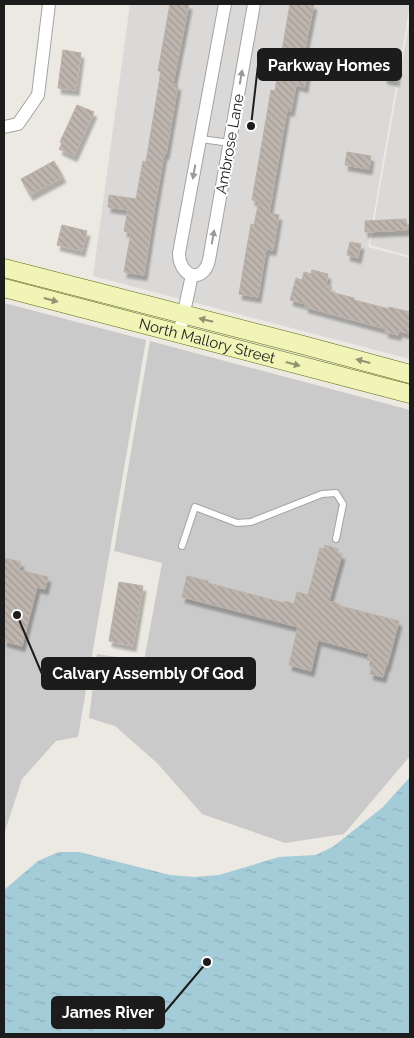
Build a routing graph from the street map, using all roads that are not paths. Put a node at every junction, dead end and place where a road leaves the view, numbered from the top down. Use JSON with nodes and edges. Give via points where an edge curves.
{"nodes":[{"id":1,"x":49,"y":4,"type":"edge"},
{"id":2,"x":225,"y":4,"type":"edge"},
{"id":3,"x":254,"y":4,"type":"edge"},
{"id":4,"x":4,"y":126,"type":"edge"},
{"id":5,"x":200,"y":139,"type":"junction"},
{"id":6,"x":230,"y":143,"type":"junction"},
{"id":7,"x":4,"y":268,"type":"edge"},
{"id":8,"x":192,"y":276,"type":"junction"},
{"id":9,"x":4,"y":288,"type":"edge"},
{"id":10,"x":184,"y":314,"type":"junction"},
{"id":11,"x":179,"y":335,"type":"junction"},
{"id":12,"x":410,"y":374,"type":"edge"},
{"id":13,"x":410,"y":394,"type":"edge"},
{"id":14,"x":336,"y":539,"type":"dead end"},
{"id":15,"x":182,"y":546,"type":"dead end"}],
"edges":[{"from":1,"to":4,"type":"street","via":[[38,95],[18,124]]},
{"from":2,"to":5,"type":"street","name":"Ambrose Lane"},
{"from":6,"to":3,"type":"street","name":"Ambrose Lane","one_way":true},
{"from":5,"to":6,"type":"lane"},
{"from":5,"to":8,"type":"street","name":"Ambrose Lane","one_way":true,"via":[[179,253],[182,266]]},
{"from":8,"to":6,"type":"street","name":"Ambrose Lane","one_way":true,"via":[[207,268]]},
{"from":7,"to":10,"type":"main road","name":"North Mallory Street"},
{"from":8,"to":10,"type":"street"},
{"from":9,"to":11,"type":"main road","name":"North Mallory Street","one_way":true},
{"from":10,"to":11,"type":"street"},
{"from":12,"to":10,"type":"main road","name":"North Mallory Street","one_way":true},
{"from":11,"to":13,"type":"main road","name":"North Mallory Street","one_way":true},
{"from":14,"to":15,"type":"lane","via":[[343,504],[336,493],[322,494],[251,522],[238,522],[195,507]]}]}
